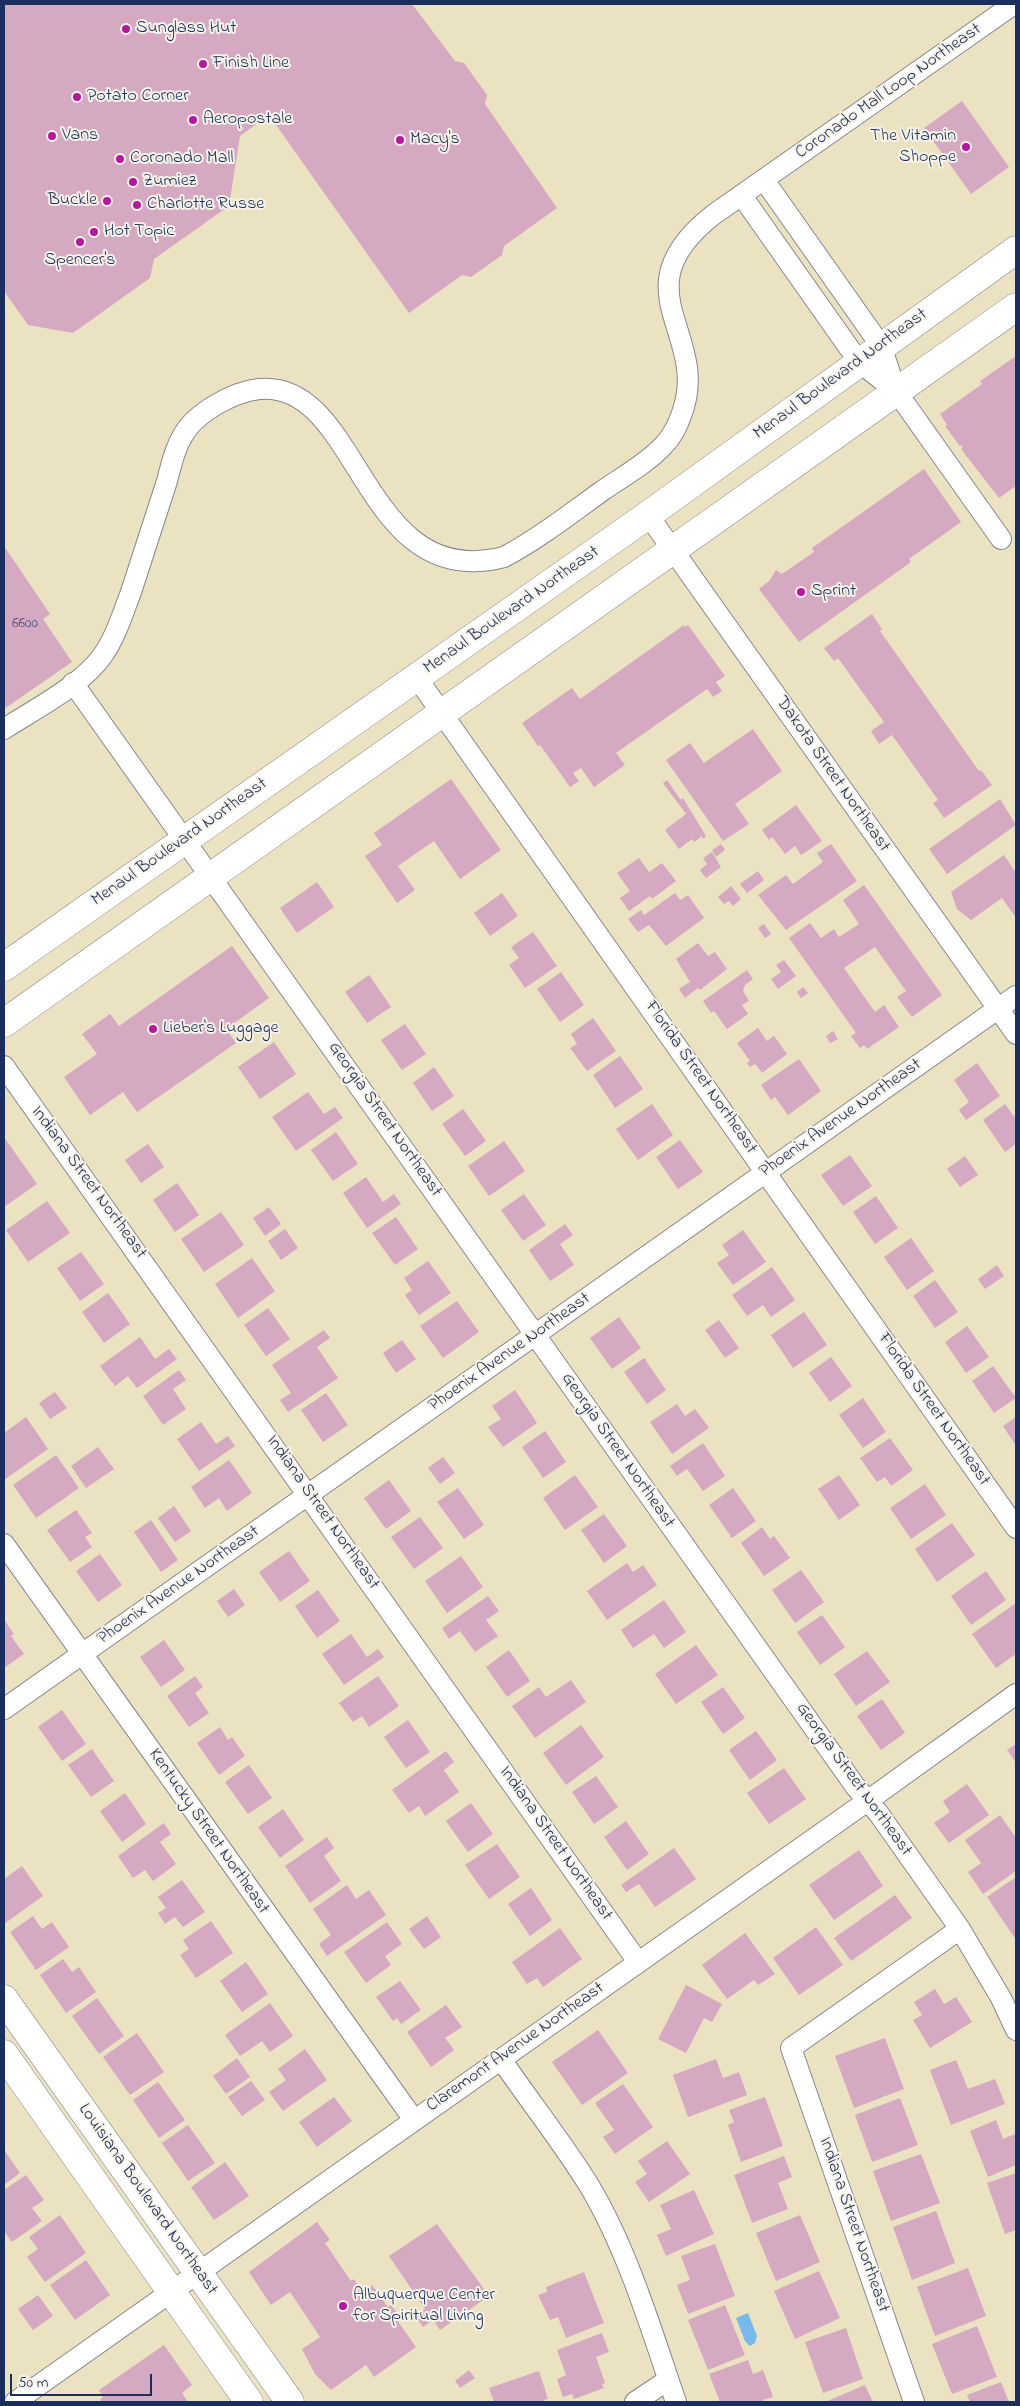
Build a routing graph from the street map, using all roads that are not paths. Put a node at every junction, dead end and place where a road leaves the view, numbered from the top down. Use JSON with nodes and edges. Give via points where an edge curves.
{"nodes":[{"id":1,"x":1014,"y":4,"type":"edge"},
{"id":2,"x":764,"y":180,"type":"junction"},
{"id":3,"x":742,"y":196,"type":"junction"},
{"id":4,"x":1016,"y":250,"type":"edge"},
{"id":5,"x":1016,"y":307,"type":"edge"},
{"id":6,"x":881,"y":346,"type":"junction"},
{"id":7,"x":859,"y":362,"type":"junction"},
{"id":8,"x":896,"y":391,"type":"junction"},
{"id":9,"x":648,"y":515,"type":"junction"},
{"id":10,"x":1001,"y":539,"type":"dead end"},
{"id":11,"x":672,"y":549,"type":"junction"},
{"id":12,"x":417,"y":678,"type":"junction"},
{"id":13,"x":73,"y":683,"type":"junction"},
{"id":14,"x":441,"y":712,"type":"junction"},
{"id":15,"x":4,"y":729,"type":"edge"},
{"id":16,"x":183,"y":840,"type":"junction"},
{"id":17,"x":210,"y":877,"type":"junction"},
{"id":18,"x":4,"y":967,"type":"edge"},
{"id":19,"x":1016,"y":996,"type":"edge"},
{"id":20,"x":998,"y":1008,"type":"junction"},
{"id":21,"x":4,"y":1022,"type":"edge"},
{"id":22,"x":1016,"y":1034,"type":"edge"},
{"id":23,"x":4,"y":1066,"type":"edge"},
{"id":24,"x":766,"y":1171,"type":"junction"},
{"id":25,"x":534,"y":1335,"type":"junction"},
{"id":26,"x":310,"y":1495,"type":"junction"},
{"id":27,"x":1016,"y":1528,"type":"edge"},
{"id":28,"x":4,"y":1544,"type":"edge"},
{"id":29,"x":82,"y":1654,"type":"junction"},
{"id":30,"x":1016,"y":1694,"type":"edge"},
{"id":31,"x":4,"y":1709,"type":"edge"},
{"id":32,"x":866,"y":1802,"type":"junction"},
{"id":33,"x":960,"y":1929,"type":"junction"},
{"id":34,"x":638,"y":1962,"type":"junction"},
{"id":35,"x":4,"y":1999,"type":"edge"},
{"id":36,"x":1016,"y":2030,"type":"edge"},
{"id":37,"x":4,"y":2054,"type":"edge"},
{"id":38,"x":501,"y":2059,"type":"junction"},
{"id":39,"x":414,"y":2120,"type":"junction"},
{"id":40,"x":199,"y":2273,"type":"junction"},
{"id":41,"x":171,"y":2292,"type":"junction"},
{"id":42,"x":668,"y":2380,"type":"junction"},
{"id":43,"x":15,"y":2402,"type":"edge"},
{"id":44,"x":249,"y":2402,"type":"edge"},
{"id":45,"x":290,"y":2402,"type":"edge"},
{"id":46,"x":634,"y":2402,"type":"edge"},
{"id":47,"x":676,"y":2402,"type":"edge"},
{"id":48,"x":914,"y":2402,"type":"edge"}],
"edges":[{"from":1,"to":2,"type":"street","name":"Coronado Mall Loop Northeast"},
{"from":2,"to":3,"type":"street","name":"Coronado Mall Loop Northeast"},
{"from":2,"to":6,"type":"street"},
{"from":3,"to":7,"type":"street"},
{"from":3,"to":13,"type":"street","name":"Coronado Mall Loop Northeast","via":[[695,230],[674,264],[668,284],[668,299],[687,362],[688,391],[682,414],[670,437],[640,464],[504,557],[482,562],[454,561],[422,548],[398,527],[329,428],[298,397],[274,389],[247,391],[231,397],[205,412],[182,435],[117,629],[98,662]]},
{"from":4,"to":6,"type":"main road","name":"Menaul Boulevard Northeast"},
{"from":5,"to":8,"type":"main road"},
{"from":6,"to":7,"type":"main road","name":"Menaul Boulevard Northeast"},
{"from":6,"to":8,"type":"street"},
{"from":7,"to":8,"type":"street"},
{"from":7,"to":9,"type":"main road","name":"Menaul Boulevard Northeast"},
{"from":8,"to":10,"type":"street"},
{"from":8,"to":11,"type":"main road"},
{"from":9,"to":11,"type":"street","name":"Dakota Street Northeast"},
{"from":9,"to":12,"type":"main road","name":"Menaul Boulevard Northeast"},
{"from":11,"to":14,"type":"main road"},
{"from":11,"to":20,"type":"street","name":"Dakota Street Northeast"},
{"from":12,"to":14,"type":"street","name":"Florida Street Northeast"},
{"from":12,"to":16,"type":"main road","name":"Menaul Boulevard Northeast"},
{"from":13,"to":15,"type":"street","name":"Coronado Mall Loop Northeast"},
{"from":13,"to":16,"type":"street","name":"Georgia Street Northeast"},
{"from":14,"to":17,"type":"main road"},
{"from":14,"to":24,"type":"street","name":"Florida Street Northeast"},
{"from":16,"to":17,"type":"street","name":"Georgia Street Northeast"},
{"from":16,"to":18,"type":"main road","name":"Menaul Boulevard Northeast"},
{"from":17,"to":21,"type":"main road"},
{"from":17,"to":25,"type":"street","name":"Georgia Street Northeast"},
{"from":19,"to":20,"type":"street","name":"Phoenix Avenue Northeast"},
{"from":20,"to":22,"type":"street","name":"Dakota Street Northeast"},
{"from":20,"to":24,"type":"street","name":"Phoenix Avenue Northeast"},
{"from":23,"to":26,"type":"street","name":"Indiana Street Northeast"},
{"from":24,"to":25,"type":"street","name":"Phoenix Avenue Northeast"},
{"from":24,"to":27,"type":"street","name":"Florida Street Northeast"},
{"from":25,"to":26,"type":"street","name":"Phoenix Avenue Northeast"},
{"from":25,"to":32,"type":"street","name":"Georgia Street Northeast"},
{"from":26,"to":29,"type":"street","name":"Phoenix Avenue Northeast"},
{"from":26,"to":34,"type":"street","name":"Indiana Street Northeast"},
{"from":28,"to":29,"type":"street","name":"Kentucky Street Northeast"},
{"from":29,"to":31,"type":"street","name":"Phoenix Avenue Northeast"},
{"from":29,"to":39,"type":"street","name":"Kentucky Street Northeast"},
{"from":30,"to":32,"type":"street","name":"Claremont Avenue Northeast"},
{"from":32,"to":33,"type":"street","name":"Georgia Street Northeast","via":[[881,1816]]},
{"from":32,"to":34,"type":"street","name":"Claremont Avenue Northeast"},
{"from":33,"to":36,"type":"street","name":"Georgia Street Northeast","via":[[1002,1998]]},
{"from":33,"to":48,"type":"street","name":"Indiana Street Northeast","via":[[791,2048]]},
{"from":34,"to":38,"type":"street","name":"Claremont Avenue Northeast"},
{"from":35,"to":40,"type":"main road","name":"Louisiana Boulevard Northeast"},
{"from":37,"to":41,"type":"main road","name":"Louisiana Boulevard Northeast"},
{"from":38,"to":39,"type":"street","name":"Claremont Avenue Northeast"},
{"from":38,"to":42,"type":"street","via":[[590,2186],[608,2220]]},
{"from":39,"to":40,"type":"street","name":"Claremont Avenue Northeast"},
{"from":40,"to":41,"type":"street","name":"Claremont Avenue Northeast"},
{"from":40,"to":45,"type":"main road","name":"Louisiana Boulevard Northeast"},
{"from":41,"to":43,"type":"street","name":"Claremont Avenue Northeast"},
{"from":41,"to":44,"type":"main road","name":"Louisiana Boulevard Northeast"},
{"from":42,"to":46,"type":"street"},
{"from":42,"to":47,"type":"street"}]}
